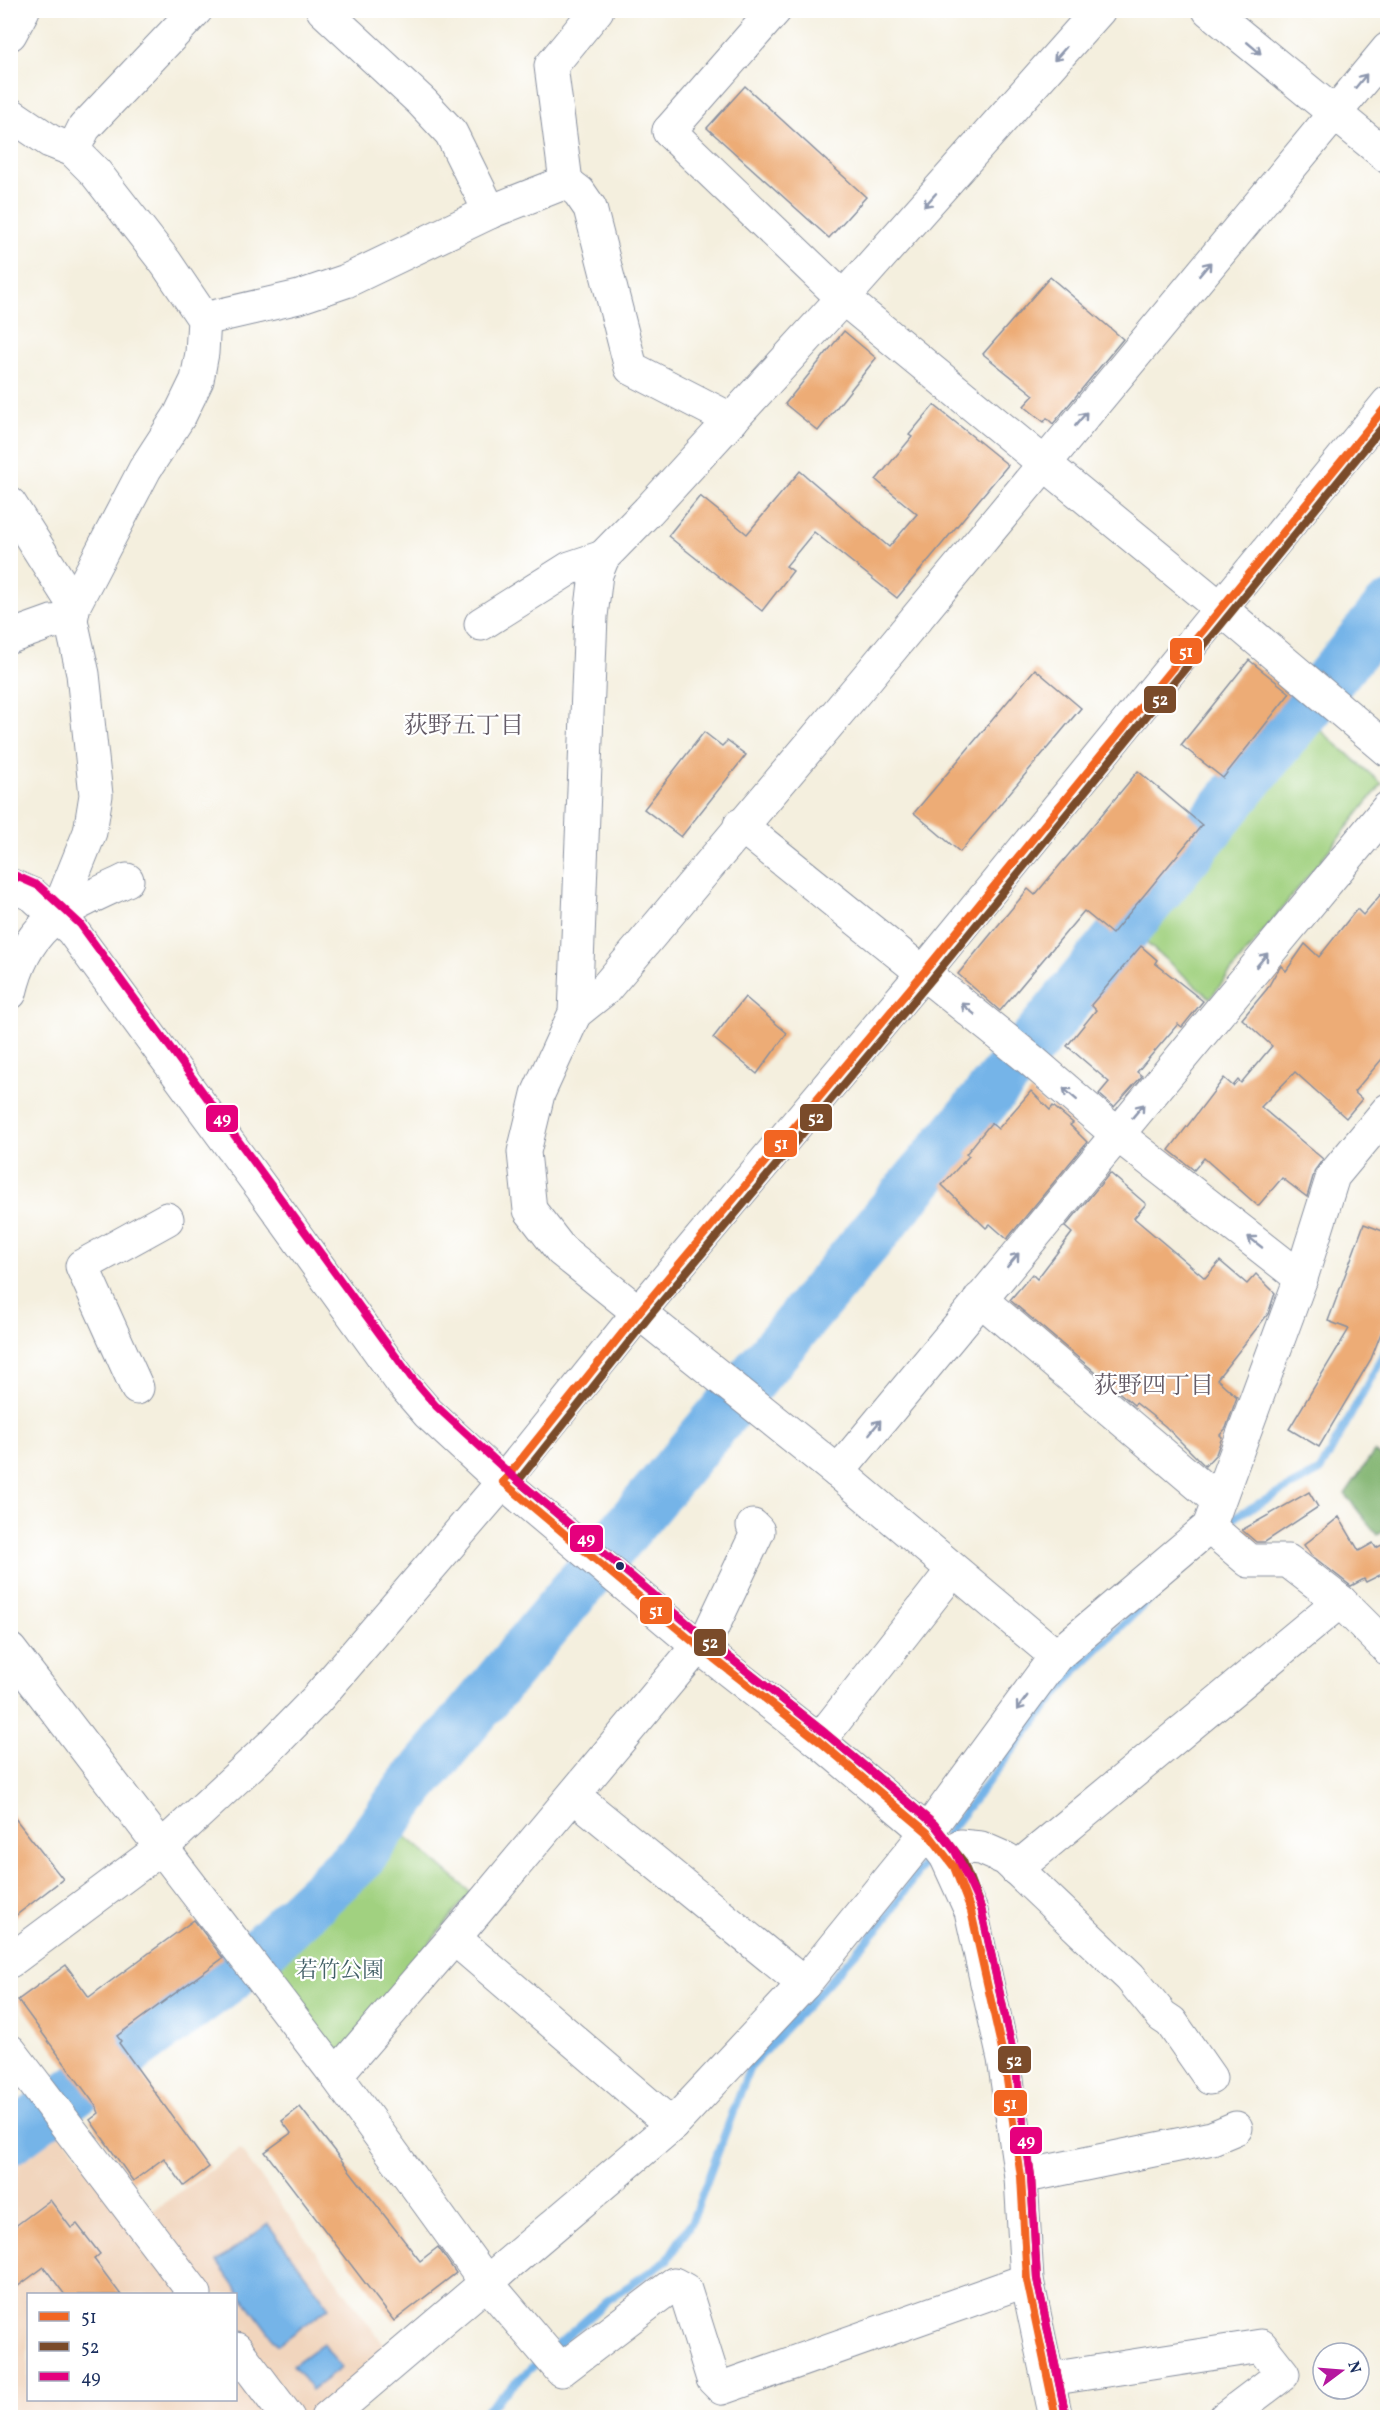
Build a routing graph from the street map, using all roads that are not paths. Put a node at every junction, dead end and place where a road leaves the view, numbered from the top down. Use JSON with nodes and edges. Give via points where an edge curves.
{"nodes":[{"id":1,"x":23,"y":10,"type":"edge"},
{"id":2,"x":196,"y":10,"type":"edge"},
{"id":3,"x":323,"y":10,"type":"edge"},
{"id":4,"x":597,"y":10,"type":"edge"},
{"id":5,"x":776,"y":10,"type":"edge"},
{"id":6,"x":1099,"y":10,"type":"edge"},
{"id":7,"x":1209,"y":10,"type":"edge"},
{"id":8,"x":10,"y":34,"type":"edge"},
{"id":9,"x":1388,"y":49,"type":"edge"},
{"id":10,"x":10,"y":114,"type":"edge"},
{"id":11,"x":1334,"y":114,"type":"junction"},
{"id":12,"x":73,"y":150,"type":"junction"},
{"id":13,"x":1388,"y":157,"type":"edge"},
{"id":14,"x":566,"y":182,"type":"junction"},
{"id":15,"x":490,"y":212,"type":"junction"},
{"id":16,"x":843,"y":298,"type":"junction"},
{"id":17,"x":204,"y":319,"type":"junction"},
{"id":18,"x":1388,"y":403,"type":"edge"},
{"id":19,"x":732,"y":420,"type":"junction"},
{"id":20,"x":1044,"y":464,"type":"junction"},
{"id":21,"x":10,"y":504,"type":"edge"},
{"id":22,"x":603,"y":557,"type":"junction"},
{"id":23,"x":1219,"y":607,"type":"junction"},
{"id":24,"x":73,"y":613,"type":"junction"},
{"id":25,"x":482,"y":624,"type":"dead end"},
{"id":26,"x":10,"y":637,"type":"edge"},
{"id":27,"x":1388,"y":750,"type":"edge"},
{"id":28,"x":1388,"y":808,"type":"edge"},
{"id":29,"x":741,"y":825,"type":"junction"},
{"id":30,"x":127,"y":880,"type":"dead end"},
{"id":31,"x":10,"y":885,"type":"edge"},
{"id":32,"x":57,"y":914,"type":"junction"},
{"id":33,"x":924,"y":972,"type":"junction"},
{"id":34,"x":10,"y":993,"type":"edge"},
{"id":35,"x":575,"y":1013,"type":"junction"},
{"id":36,"x":1388,"y":1110,"type":"edge"},
{"id":37,"x":1118,"y":1135,"type":"junction"},
{"id":38,"x":167,"y":1219,"type":"dead end"},
{"id":39,"x":1301,"y":1278,"type":"junction"},
{"id":40,"x":980,"y":1299,"type":"junction"},
{"id":41,"x":640,"y":1311,"type":"junction"},
{"id":42,"x":137,"y":1388,"type":"dead end"},
{"id":43,"x":838,"y":1472,"type":"junction"},
{"id":44,"x":503,"y":1482,"type":"junction"},
{"id":45,"x":1213,"y":1514,"type":"junction"},
{"id":46,"x":753,"y":1526,"type":"dead end"},
{"id":47,"x":952,"y":1570,"type":"junction"},
{"id":48,"x":1340,"y":1601,"type":"junction"},
{"id":49,"x":700,"y":1648,"type":"junction"},
{"id":50,"x":1388,"y":1649,"type":"edge"},
{"id":51,"x":10,"y":1650,"type":"edge"},
{"id":52,"x":1056,"y":1656,"type":"junction"},
{"id":53,"x":21,"y":1685,"type":"edge"},
{"id":54,"x":819,"y":1741,"type":"junction"},
{"id":55,"x":574,"y":1796,"type":"junction"},
{"id":56,"x":937,"y":1844,"type":"junction"},
{"id":57,"x":160,"y":1849,"type":"junction"},
{"id":58,"x":1016,"y":1869,"type":"junction"},
{"id":59,"x":454,"y":1938,"type":"junction"},
{"id":60,"x":10,"y":1961,"type":"edge"},
{"id":61,"x":804,"y":1984,"type":"junction"},
{"id":62,"x":10,"y":2051,"type":"edge"},
{"id":63,"x":336,"y":2075,"type":"junction"},
{"id":64,"x":1210,"y":2078,"type":"dead end"},
{"id":65,"x":672,"y":2124,"type":"junction"},
{"id":66,"x":1236,"y":2128,"type":"dead end"},
{"id":67,"x":1021,"y":2177,"type":"junction"},
{"id":68,"x":1027,"y":2280,"type":"junction"},
{"id":69,"x":486,"y":2282,"type":"junction"},
{"id":70,"x":193,"y":2293,"type":"edge"},
{"id":71,"x":237,"y":2350,"type":"edge"},
{"id":72,"x":1048,"y":2379,"type":"junction"},
{"id":73,"x":288,"y":2418,"type":"edge"},
{"id":74,"x":327,"y":2418,"type":"edge"},
{"id":75,"x":1056,"y":2418,"type":"edge"},
{"id":76,"x":1226,"y":2418,"type":"edge"}],
"edges":[{"from":1,"to":8,"type":"street"},
{"from":2,"to":12,"type":"street","via":[[84,128]]},
{"from":3,"to":15,"type":"street","via":[[451,133]]},
{"from":4,"to":14,"type":"street","via":[[551,66]]},
{"from":5,"to":16,"type":"street","via":[[669,131]]},
{"from":6,"to":16,"type":"street","one_way":true},
{"from":7,"to":11,"type":"street","one_way":true},
{"from":11,"to":9,"type":"street","one_way":true},
{"from":10,"to":12,"type":"street","via":[[50,141]]},
{"from":11,"to":13,"type":"street"},
{"from":20,"to":11,"type":"street","one_way":true},
{"from":12,"to":17,"type":"street","via":[[95,172],[166,263]]},
{"from":14,"to":15,"type":"street"},
{"from":14,"to":19,"type":"street","via":[[590,208],[630,368]]},
{"from":15,"to":17,"type":"street","via":[[346,281],[298,297]]},
{"from":16,"to":19,"type":"street"},
{"from":16,"to":20,"type":"street"},
{"from":17,"to":24,"type":"street","via":[[197,380],[145,469]]},
{"from":18,"to":23,"type":"street"},
{"from":19,"to":22,"type":"street"},
{"from":20,"to":23,"type":"street"},
{"from":20,"to":29,"type":"street"},
{"from":21,"to":24,"type":"street"},
{"from":22,"to":25,"type":"street","via":[[570,568]]},
{"from":22,"to":35,"type":"street","via":[[596,574],[591,616]]},
{"from":23,"to":27,"type":"street"},
{"from":23,"to":33,"type":"street"},
{"from":24,"to":26,"type":"street"},
{"from":24,"to":32,"type":"street","via":[[96,795],[90,832]]},
{"from":37,"to":28,"type":"street","one_way":true},
{"from":29,"to":33,"type":"street"},
{"from":29,"to":35,"type":"street","via":[[605,988]]},
{"from":30,"to":32,"type":"street"},
{"from":31,"to":32,"type":"street","via":[[33,895]]},
{"from":32,"to":34,"type":"street","via":[[37,931],[15,974]]},
{"from":32,"to":44,"type":"street","via":[[403,1384],[428,1413]]},
{"from":37,"to":33,"type":"street","one_way":true},
{"from":33,"to":41,"type":"street"},
{"from":35,"to":41,"type":"street","via":[[538,1094],[524,1152],[530,1210],[561,1250]]},
{"from":36,"to":39,"type":"street","via":[[1333,1176]]},
{"from":39,"to":37,"type":"street","one_way":true},
{"from":40,"to":37,"type":"street","one_way":true},
{"from":38,"to":42,"type":"street","via":[[82,1266]]},
{"from":39,"to":45,"type":"street"},
{"from":43,"to":40,"type":"street","one_way":true},
{"from":40,"to":45,"type":"street"},
{"from":41,"to":43,"type":"street"},
{"from":41,"to":44,"type":"street"},
{"from":43,"to":47,"type":"street"},
{"from":44,"to":49,"type":"street"},
{"from":44,"to":57,"type":"street","via":[[316,1700]]},
{"from":45,"to":48,"type":"street","via":[[1249,1562],[1288,1561]]},
{"from":45,"to":52,"type":"street"},
{"from":46,"to":49,"type":"street","via":[[758,1531]]},
{"from":47,"to":52,"type":"street"},
{"from":47,"to":54,"type":"street"},
{"from":48,"to":50,"type":"street"},
{"from":48,"to":58,"type":"street"},
{"from":49,"to":54,"type":"street"},
{"from":49,"to":55,"type":"street"},
{"from":51,"to":53,"type":"street"},
{"from":52,"to":56,"type":"street","one_way":true},
{"from":53,"to":57,"type":"street"},
{"from":54,"to":56,"type":"street"},
{"from":55,"to":59,"type":"street"},
{"from":55,"to":61,"type":"street"},
{"from":56,"to":58,"type":"street","via":[[981,1848],[1006,1859]]},
{"from":56,"to":61,"type":"street"},
{"from":56,"to":67,"type":"street","via":[[964,1890],[984,1962],[1004,2059]]},
{"from":57,"to":60,"type":"street"},
{"from":57,"to":63,"type":"street"},
{"from":58,"to":64,"type":"street","via":[[1130,1977],[1171,2022]]},
{"from":59,"to":63,"type":"street"},
{"from":59,"to":65,"type":"street"},
{"from":61,"to":65,"type":"street"},
{"from":62,"to":70,"type":"street"},
{"from":63,"to":69,"type":"street"},
{"from":65,"to":69,"type":"street"},
{"from":66,"to":67,"type":"street","via":[[1212,2138]]},
{"from":67,"to":68,"type":"street"},
{"from":68,"to":69,"type":"street","via":[[722,2388],[713,2379],[685,2290],[674,2284],[561,2370]]},
{"from":68,"to":72,"type":"street"},
{"from":69,"to":74,"type":"street"},
{"from":71,"to":73,"type":"street"},
{"from":72,"to":75,"type":"street"},
{"from":72,"to":76,"type":"street","via":[[1261,2346],[1283,2374]]}]}
